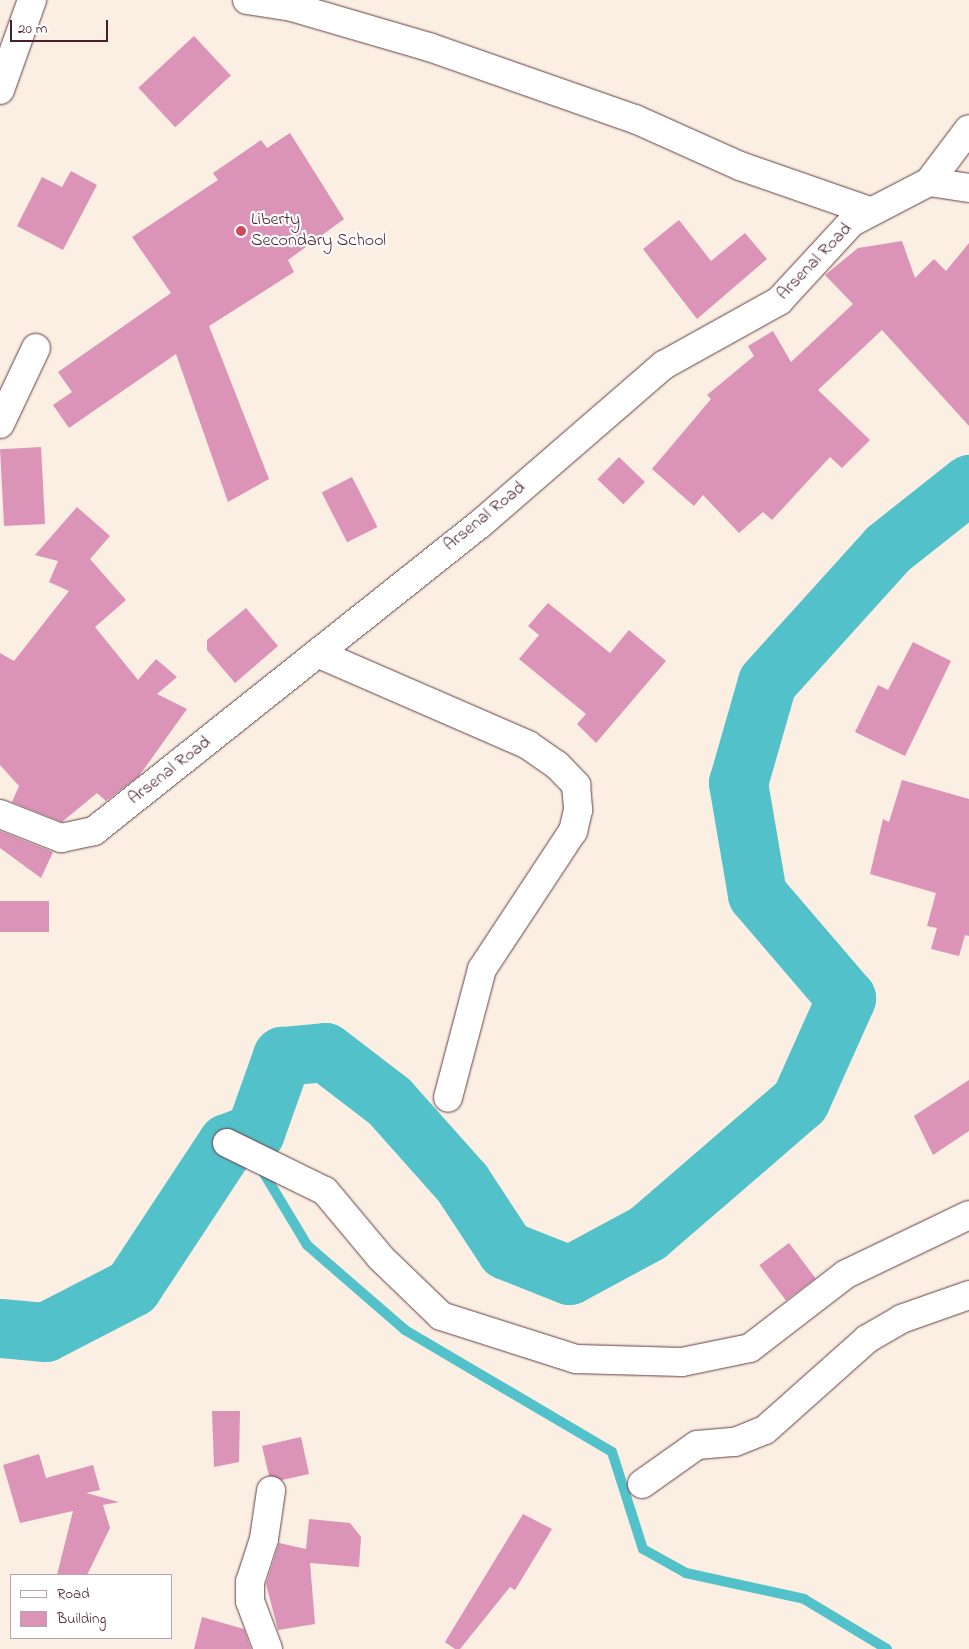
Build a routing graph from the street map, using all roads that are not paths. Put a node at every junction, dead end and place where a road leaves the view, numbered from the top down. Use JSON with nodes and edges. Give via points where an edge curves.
{"nodes":[{"id":1,"x":32,"y":0,"type":"edge"},
{"id":2,"x":247,"y":0,"type":"edge"},
{"id":3,"x":0,"y":90,"type":"edge"},
{"id":4,"x":969,"y":129,"type":"edge"},
{"id":5,"x":929,"y":182,"type":"junction"},
{"id":6,"x":969,"y":188,"type":"edge"},
{"id":7,"x":869,"y":211,"type":"junction"},
{"id":8,"x":36,"y":348,"type":"dead end"},
{"id":9,"x":0,"y":424,"type":"edge"},
{"id":10,"x":318,"y":654,"type":"junction"},
{"id":11,"x":0,"y":814,"type":"edge"},
{"id":12,"x":448,"y":1098,"type":"dead end"},
{"id":13,"x":227,"y":1143,"type":"dead end"},
{"id":14,"x":969,"y":1215,"type":"edge"},
{"id":15,"x":969,"y":1295,"type":"edge"},
{"id":16,"x":642,"y":1484,"type":"dead end"},
{"id":17,"x":271,"y":1491,"type":"dead end"},
{"id":18,"x":268,"y":1649,"type":"edge"}],
"edges":[{"from":1,"to":3,"type":"street"},
{"from":2,"to":7,"type":"street","via":[[292,7],[429,47],[635,119],[740,166]]},
{"from":4,"to":5,"type":"street"},
{"from":5,"to":6,"type":"street"},
{"from":5,"to":7,"type":"street","name":"Arsenal Road"},
{"from":7,"to":10,"type":"street","name":"Arsenal Road","via":[[852,222],[779,301],[664,365],[479,525],[391,591]]},
{"from":8,"to":9,"type":"street"},
{"from":10,"to":11,"type":"street","name":"Arsenal Road","via":[[94,831],[61,838]]},
{"from":10,"to":12,"type":"street","via":[[528,746],[557,765],[576,785],[578,810],[573,832],[482,970]]},
{"from":13,"to":14,"type":"street","via":[[325,1191],[381,1258],[441,1316],[576,1359],[682,1362],[750,1348],[846,1274]]},
{"from":15,"to":16,"type":"street","via":[[900,1319],[867,1340],[765,1430],[735,1442],[697,1445]]},
{"from":17,"to":18,"type":"street","via":[[264,1539],[250,1582],[250,1601]]}]}
